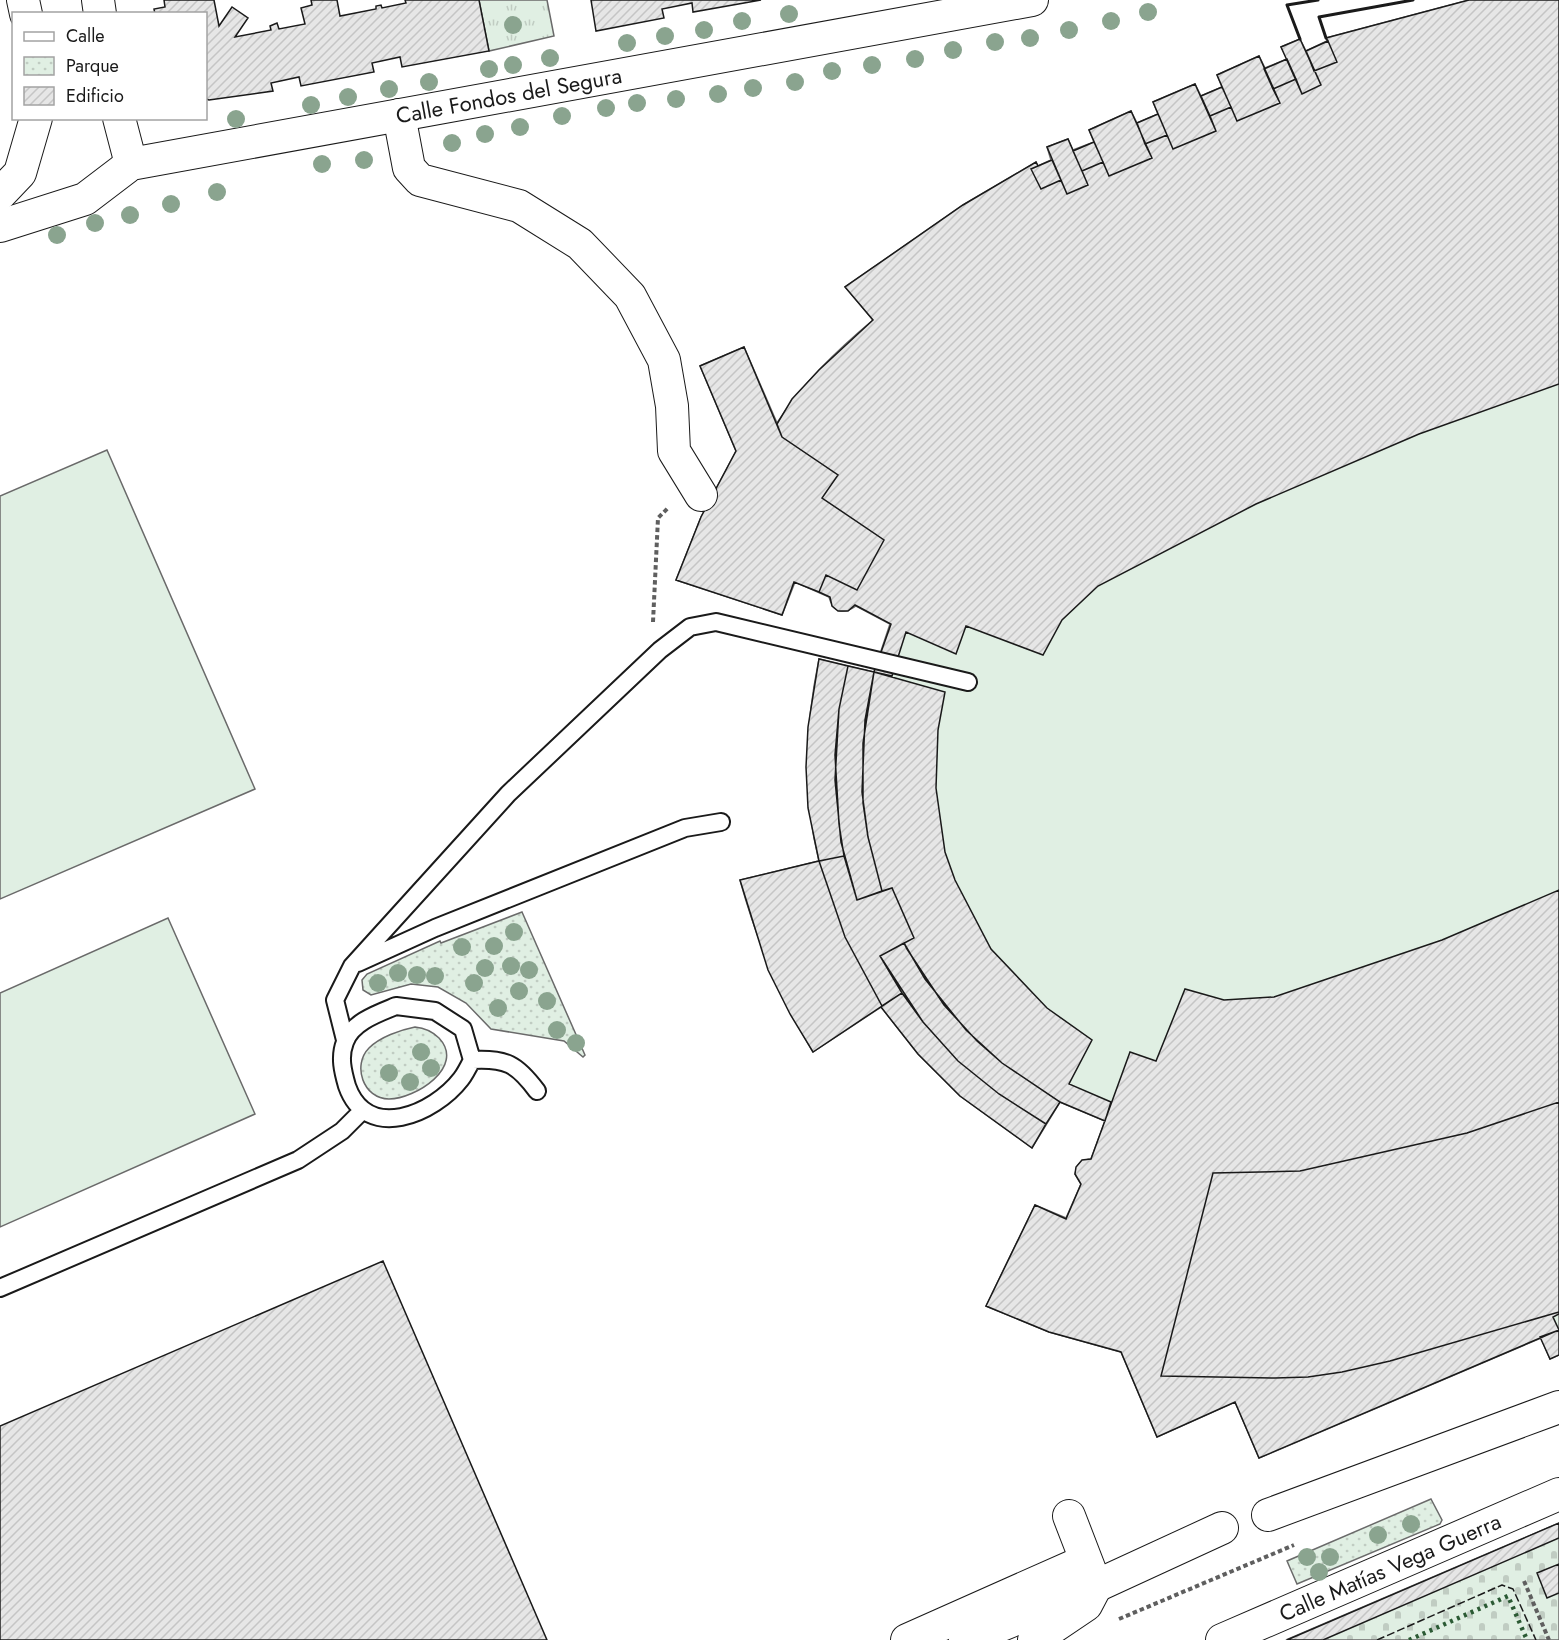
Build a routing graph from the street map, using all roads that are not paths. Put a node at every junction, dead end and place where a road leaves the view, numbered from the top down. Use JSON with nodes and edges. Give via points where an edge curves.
{"nodes":[{"id":1,"x":1032,"y":0,"type":"edge"},
{"id":2,"x":399,"y":115,"type":"junction"},
{"id":3,"x":35,"y":120,"type":"edge"},
{"id":4,"x":120,"y":120,"type":"edge"},
{"id":5,"x":131,"y":164,"type":"junction"},
{"id":6,"x":0,"y":194,"type":"edge"},
{"id":7,"x":0,"y":226,"type":"edge"},
{"id":8,"x":696,"y":489,"type":"road end"},
{"id":9,"x":968,"y":682,"type":"dead end"},
{"id":10,"x":721,"y":822,"type":"dead end"},
{"id":11,"x":352,"y":966,"type":"junction"},
{"id":12,"x":345,"y":1041,"type":"junction"},
{"id":13,"x":472,"y":1060,"type":"junction"},
{"id":14,"x":537,"y":1091,"type":"dead end"},
{"id":15,"x":362,"y":1111,"type":"junction"},
{"id":16,"x":0,"y":1288,"type":"edge"},
{"id":17,"x":1559,"y":1407,"type":"edge"},
{"id":18,"x":1559,"y":1494,"type":"edge"},
{"id":19,"x":1268,"y":1515,"type":"dead end"},
{"id":20,"x":1069,"y":1516,"type":"dead end"},
{"id":21,"x":1222,"y":1528,"type":"dead end"},
{"id":22,"x":1087,"y":1575,"type":"junction"},
{"id":23,"x":908,"y":1640,"type":"edge"},
{"id":24,"x":965,"y":1640,"type":"edge"},
{"id":25,"x":1034,"y":1640,"type":"edge"},
{"id":26,"x":1222,"y":1640,"type":"edge"}],
"edges":[{"from":1,"to":2,"type":"street","name":"Calle Fondos del Segura"},
{"from":2,"to":5,"type":"street","name":"Calle Fondos del Segura"},
{"from":2,"to":8,"type":"street","via":[[409,168],[420,180],[519,206],[580,244],[630,296],[664,360],[674,451]]},
{"from":3,"to":6,"type":"street","via":[[20,173]]},
{"from":4,"to":5,"type":"street"},
{"from":5,"to":7,"type":"street","name":"Calle Fondos del Segura","via":[[85,199]]},
{"from":9,"to":11,"type":"lane","via":[[716,622],[690,627],[660,650],[508,794]]},
{"from":10,"to":11,"type":"lane","via":[[685,828],[435,928]]},
{"from":11,"to":12,"type":"lane","via":[[335,1000]]},
{"from":12,"to":13,"type":"lane","via":[[367,1018],[396,1005],[435,1011],[463,1029]]},
{"from":12,"to":15,"type":"lane","via":[[341,1068]]},
{"from":13,"to":14,"type":"lane","via":[[497,1059],[523,1072]]},
{"from":13,"to":15,"type":"lane","via":[[461,1080],[409,1116],[382,1120]]},
{"from":15,"to":16,"type":"lane","via":[[342,1131],[298,1160]]},
{"from":17,"to":19,"type":"street"},
{"from":18,"to":26,"type":"street","name":"Calle Matías Vega Guerra"},
{"from":20,"to":22,"type":"street"},
{"from":21,"to":22,"type":"street"},
{"from":22,"to":23,"type":"street"},
{"from":22,"to":24,"type":"street"},
{"from":22,"to":25,"type":"street","via":[[1086,1605]]}]}
